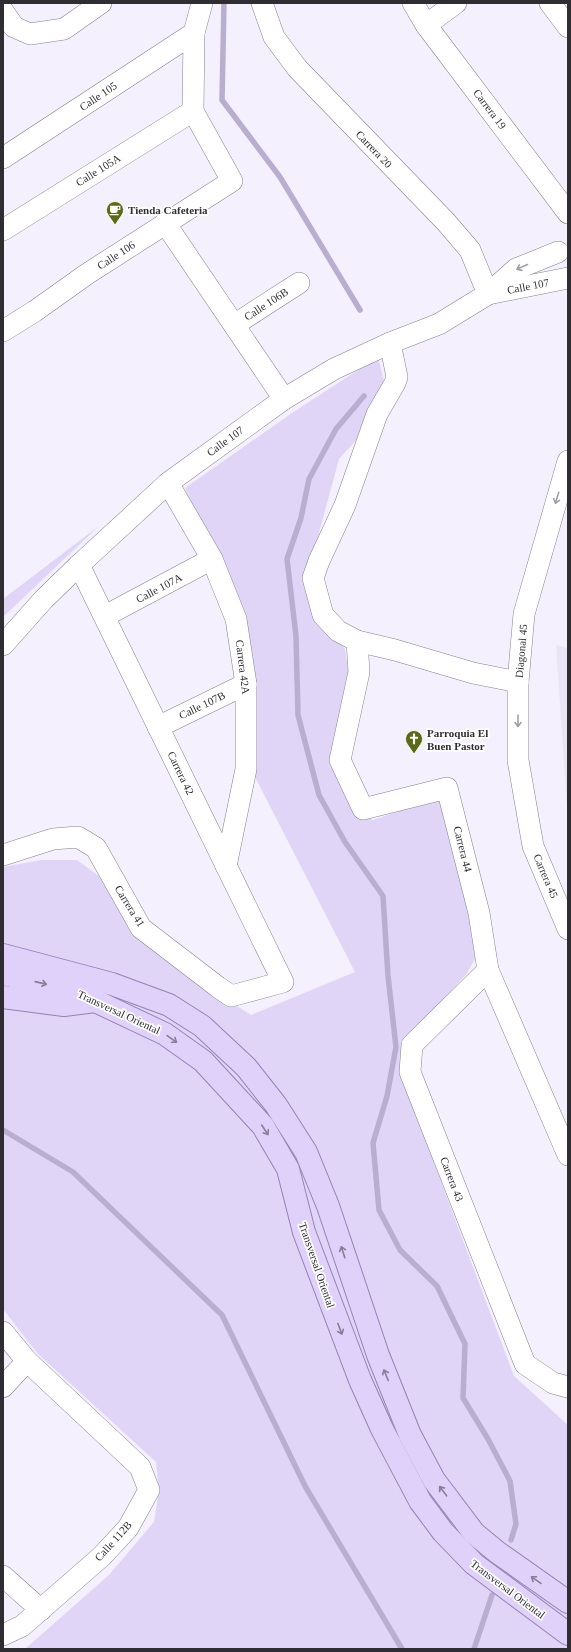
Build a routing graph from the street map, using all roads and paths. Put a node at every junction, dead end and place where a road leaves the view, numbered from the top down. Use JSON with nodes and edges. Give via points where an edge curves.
{"nodes":[{"id":1,"x":101,"y":3,"type":"edge"},
{"id":2,"x":202,"y":3,"type":"edge"},
{"id":3,"x":262,"y":3,"type":"edge"},
{"id":4,"x":413,"y":3,"type":"edge"},
{"id":5,"x":456,"y":3,"type":"edge"},
{"id":6,"x":550,"y":3,"type":"edge"},
{"id":7,"x":3,"y":11,"type":"edge"},
{"id":8,"x":426,"y":25,"type":"junction"},
{"id":9,"x":568,"y":27,"type":"edge"},
{"id":10,"x":194,"y":33,"type":"junction"},
{"id":11,"x":193,"y":111,"type":"junction"},
{"id":12,"x":3,"y":158,"type":"edge"},
{"id":13,"x":568,"y":214,"type":"edge"},
{"id":14,"x":165,"y":223,"type":"junction"},
{"id":15,"x":3,"y":230,"type":"edge"},
{"id":16,"x":563,"y":248,"type":"edge"},
{"id":17,"x":568,"y":278,"type":"edge"},
{"id":18,"x":299,"y":284,"type":"dead end"},
{"id":19,"x":488,"y":294,"type":"junction"},
{"id":20,"x":234,"y":326,"type":"junction"},
{"id":21,"x":3,"y":331,"type":"edge"},
{"id":22,"x":390,"y":342,"type":"junction"},
{"id":23,"x":284,"y":398,"type":"junction"},
{"id":24,"x":568,"y":461,"type":"edge"},
{"id":25,"x":168,"y":483,"type":"junction"},
{"id":26,"x":212,"y":559,"type":"junction"},
{"id":27,"x":79,"y":565,"type":"junction"},
{"id":28,"x":105,"y":616,"type":"junction"},
{"id":29,"x":357,"y":641,"type":"junction"},
{"id":30,"x":3,"y":645,"type":"edge"},
{"id":31,"x":518,"y":682,"type":"junction"},
{"id":32,"x":246,"y":684,"type":"junction"},
{"id":33,"x":158,"y":727,"type":"junction"},
{"id":34,"x":533,"y":846,"type":"joint"},
{"id":35,"x":3,"y":855,"type":"edge"},
{"id":36,"x":226,"y":866,"type":"junction"},
{"id":37,"x":568,"y":929,"type":"edge"},
{"id":38,"x":3,"y":955,"type":"edge"},
{"id":39,"x":488,"y":970,"type":"junction"},
{"id":40,"x":3,"y":974,"type":"edge"},
{"id":41,"x":283,"y":982,"type":"joint"},
{"id":42,"x":3,"y":997,"type":"edge"},
{"id":43,"x":95,"y":1001,"type":"junction"},
{"id":44,"x":568,"y":1155,"type":"edge"},
{"id":45,"x":3,"y":1332,"type":"edge"},
{"id":46,"x":27,"y":1361,"type":"junction"},
{"id":47,"x":3,"y":1387,"type":"edge"},
{"id":48,"x":568,"y":1387,"type":"edge"},
{"id":49,"x":3,"y":1576,"type":"edge"},
{"id":50,"x":568,"y":1602,"type":"edge"},
{"id":51,"x":41,"y":1610,"type":"junction"},
{"id":52,"x":568,"y":1634,"type":"edge"},
{"id":53,"x":3,"y":1635,"type":"edge"}],
"edges":[{"from":1,"to":7,"type":"street","via":[[64,29],[30,34],[14,27]]},
{"from":2,"to":10,"type":"street"},
{"from":3,"to":19,"type":"street","name":"Carrera 20","via":[[274,37],[297,68],[470,250]]},
{"from":4,"to":8,"type":"street","name":"Carrera 19"},
{"from":5,"to":8,"type":"street"},
{"from":6,"to":9,"type":"street"},
{"from":8,"to":13,"type":"street","name":"Carrera 19"},
{"from":10,"to":11,"type":"street"},
{"from":10,"to":12,"type":"street","name":"Calle 105"},
{"from":11,"to":14,"type":"street","name":"Calle 106","via":[[232,181]]},
{"from":11,"to":15,"type":"street","name":"Calle 105A"},
{"from":14,"to":20,"type":"street"},
{"from":14,"to":21,"type":"street","name":"Calle 106"},
{"from":16,"to":17,"type":"street","via":[[555,262],[556,268]]},
{"from":16,"to":19,"type":"street","name":"Calle 107","one_way":true,"via":[[516,269]]},
{"from":17,"to":19,"type":"street","name":"Calle 107"},
{"from":18,"to":20,"type":"street","name":"Calle 106B"},
{"from":19,"to":22,"type":"street","name":"Calle 107","via":[[439,324]]},
{"from":20,"to":23,"type":"street"},
{"from":22,"to":23,"type":"street","name":"Calle 107","via":[[334,369]]},
{"from":22,"to":29,"type":"street","via":[[397,377],[378,414],[313,578],[323,615],[338,631]]},
{"from":23,"to":25,"type":"street","name":"Calle 107"},
{"from":24,"to":31,"type":"street","name":"Diagonal 45","one_way":true,"via":[[524,614]]},
{"from":25,"to":26,"type":"street","name":"Carrera 42A"},
{"from":25,"to":27,"type":"street","name":"Calle 107"},
{"from":26,"to":28,"type":"street","name":"Calle 107A"},
{"from":26,"to":32,"type":"street","name":"Carrera 42A","via":[[236,619]]},
{"from":27,"to":28,"type":"street","name":"Carrera 42"},
{"from":27,"to":30,"type":"street","name":"Calle 107"},
{"from":28,"to":33,"type":"street","name":"Carrera 42"},
{"from":29,"to":31,"type":"street","via":[[472,673]]},
{"from":29,"to":39,"type":"street","name":"Carrera 44","via":[[359,672],[340,760],[364,809],[447,788],[479,913]]},
{"from":31,"to":34,"type":"street","name":"Diagonal 45","one_way":true,"via":[[518,760]]},
{"from":32,"to":33,"type":"street","name":"Calle 107B"},
{"from":32,"to":36,"type":"street","name":"Carrera 42A","via":[[246,769]]},
{"from":33,"to":36,"type":"street","name":"Carrera 42"},
{"from":34,"to":37,"type":"street","name":"Carrera 45"},
{"from":35,"to":41,"type":"street","name":"Carrera 41","via":[[53,840],[78,837],[96,848],[141,928],[218,987],[231,996]]},
{"from":36,"to":41,"type":"street","name":"Carrera 42"},
{"from":50,"to":38,"type":"main road","name":"Transversal Oriental","one_way":true,"via":[[474,1533],[434,1480],[410,1435],[378,1355],[328,1206],[306,1152],[276,1105],[246,1067],[202,1026],[169,1005],[112,984]]},
{"from":39,"to":44,"type":"street","name":"Carrera 44"},
{"from":39,"to":48,"type":"street","name":"Carrera 43","via":[[412,1046],[410,1072],[525,1364],[553,1383]]},
{"from":40,"to":43,"type":"main road","name":"Transversal Oriental","one_way":true,"via":[[70,989]]},
{"from":42,"to":43,"type":"main road","via":[[64,1005]]},
{"from":43,"to":52,"type":"main road","name":"Transversal Oriental","one_way":true,"via":[[165,1034],[203,1061],[263,1126],[288,1169],[304,1232],[360,1380],[382,1429],[420,1501],[442,1532],[474,1564]]},
{"from":45,"to":46,"type":"street"},
{"from":46,"to":47,"type":"street"},
{"from":46,"to":51,"type":"street","name":"Calle 112B","via":[[140,1467],[150,1490],[128,1528],[102,1556]]},
{"from":49,"to":51,"type":"street"},
{"from":51,"to":53,"type":"street","name":"Calle 112B","via":[[22,1626]]}]}
